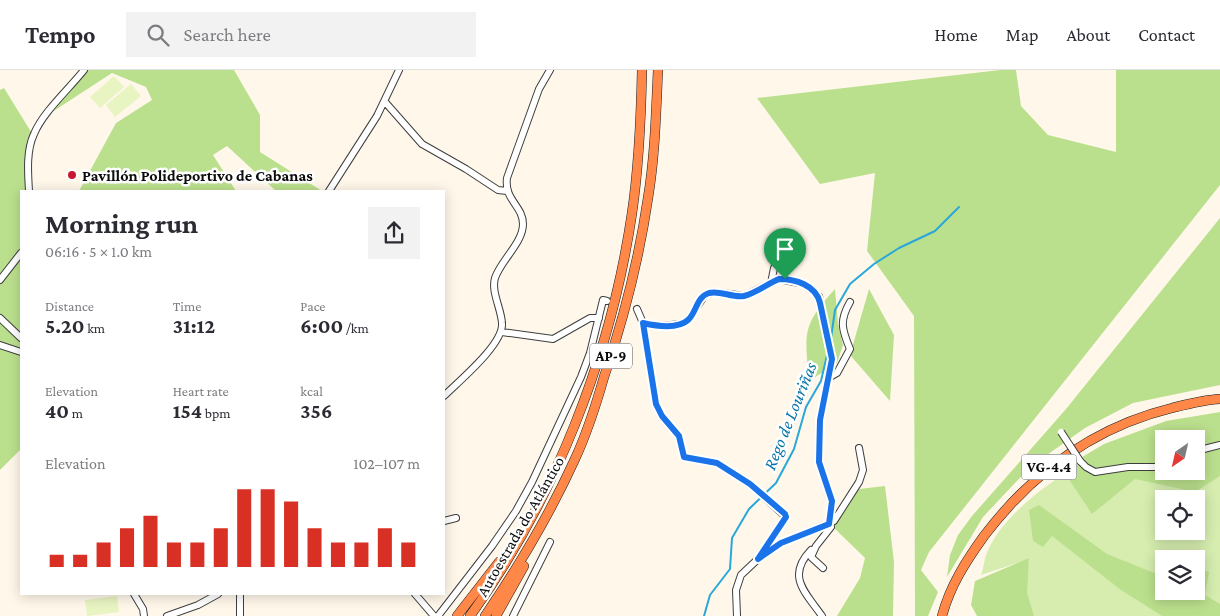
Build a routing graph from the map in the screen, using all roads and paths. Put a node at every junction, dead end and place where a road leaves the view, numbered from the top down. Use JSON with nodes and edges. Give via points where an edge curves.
{"nodes":[{"id":1,"x":84,"y":70,"type":"edge"},
{"id":2,"x":399,"y":70,"type":"edge"},
{"id":3,"x":550,"y":70,"type":"edge"},
{"id":4,"x":642,"y":70,"type":"edge"},
{"id":5,"x":658,"y":70,"type":"edge"},
{"id":6,"x":385,"y":102,"type":"junction"},
{"id":7,"x":29,"y":190,"type":"edge"},
{"id":8,"x":330,"y":190,"type":"edge"},
{"id":9,"x":506,"y":191,"type":"junction"},
{"id":10,"x":790,"y":243,"type":"dead end"},
{"id":11,"x":20,"y":254,"type":"edge"},
{"id":12,"x":0,"y":280,"type":"edge"},
{"id":13,"x":770,"y":283,"type":"junction"},
{"id":14,"x":607,"y":301,"type":"dead end"},
{"id":15,"x":850,"y":302,"type":"dead end"},
{"id":16,"x":637,"y":309,"type":"dead end"},
{"id":17,"x":0,"y":318,"type":"edge"},
{"id":18,"x":599,"y":318,"type":"junction"},
{"id":19,"x":643,"y":323,"type":"junction"},
{"id":20,"x":502,"y":332,"type":"junction"},
{"id":21,"x":20,"y":337,"type":"edge"},
{"id":22,"x":0,"y":346,"type":"edge"},
{"id":23,"x":20,"y":352,"type":"edge"},
{"id":24,"x":830,"y":377,"type":"junction"},
{"id":25,"x":445,"y":395,"type":"edge"},
{"id":26,"x":1220,"y":399,"type":"edge"},
{"id":27,"x":1061,"y":432,"type":"dead end"},
{"id":28,"x":1220,"y":445,"type":"edge"},
{"id":29,"x":859,"y":448,"type":"dead end"},
{"id":30,"x":1205,"y":449,"type":"edge"},
{"id":31,"x":1155,"y":467,"type":"edge"},
{"id":32,"x":558,"y":497,"type":"junction"},
{"id":33,"x":456,"y":518,"type":"dead end"},
{"id":34,"x":445,"y":521,"type":"edge"},
{"id":35,"x":528,"y":524,"type":"junction"},
{"id":36,"x":829,"y":524,"type":"junction"},
{"id":37,"x":550,"y":542,"type":"dead end"},
{"id":38,"x":816,"y":546,"type":"junction"},
{"id":39,"x":758,"y":559,"type":"junction"},
{"id":40,"x":823,"y":568,"type":"dead end"},
{"id":41,"x":135,"y":595,"type":"edge"},
{"id":42,"x":216,"y":595,"type":"edge"},
{"id":43,"x":240,"y":595,"type":"edge"},
{"id":44,"x":416,"y":595,"type":"edge"},
{"id":45,"x":144,"y":616,"type":"edge"},
{"id":46,"x":167,"y":616,"type":"edge"},
{"id":47,"x":240,"y":616,"type":"edge"},
{"id":48,"x":436,"y":616,"type":"edge"},
{"id":49,"x":457,"y":616,"type":"edge"},
{"id":50,"x":470,"y":616,"type":"edge"},
{"id":51,"x":485,"y":616,"type":"edge"},
{"id":52,"x":496,"y":616,"type":"edge"},
{"id":53,"x":513,"y":616,"type":"edge"},
{"id":54,"x":737,"y":616,"type":"edge"},
{"id":55,"x":822,"y":616,"type":"edge"},
{"id":56,"x":942,"y":616,"type":"edge"}],
"edges":[{"from":1,"to":7,"type":"street","via":[[33,134],[28,162]]},
{"from":2,"to":6,"type":"street"},
{"from":3,"to":9,"type":"street","via":[[539,89],[521,137],[507,178]]},
{"from":4,"to":35,"type":"highway","name":"Autoestrada do Atlántico","number":"AP-9","via":[[640,138],[632,212],[606,335],[563,453]]},
{"from":5,"to":32,"type":"highway","name":"Autoestrada do Atlántico","number":"AP-9","via":[[649,197],[632,286],[590,423]]},
{"from":6,"to":8,"type":"street"},
{"from":6,"to":9,"type":"street","via":[[422,144],[498,190]]},
{"from":9,"to":20,"type":"street","via":[[523,222],[521,232],[495,278]]},
{"from":10,"to":13,"type":"street","via":[[774,268]]},
{"from":11,"to":12,"type":"street"},
{"from":13,"to":19,"type":"street","via":[[744,296],[715,292],[705,295],[688,320],[681,324],[661,326]]},
{"from":13,"to":24,"type":"street","via":[[779,279],[791,280],[804,284],[819,296],[832,354]]},
{"from":14,"to":18,"type":"street","via":[[603,300]]},
{"from":15,"to":24,"type":"street","via":[[842,330],[850,349],[837,373]]},
{"from":16,"to":19,"type":"street"},
{"from":17,"to":21,"type":"street"},
{"from":18,"to":20,"type":"street","via":[[590,318],[553,339]]},
{"from":18,"to":48,"type":"street","via":[[571,403],[520,504],[492,546]]},
{"from":19,"to":39,"type":"street","via":[[656,404],[679,436],[684,457],[717,463],[764,495],[786,517]]},
{"from":20,"to":25,"type":"street","via":[[493,346]]},
{"from":22,"to":23,"type":"street"},
{"from":24,"to":36,"type":"street","via":[[820,420],[819,462],[832,501]]},
{"from":26,"to":56,"type":"highway","number":"VG-4.4","via":[[1155,412],[1112,428],[1044,470],[1005,508],[975,548],[957,575]]},
{"from":27,"to":31,"type":"street","bridge":true,"via":[[1080,461],[1095,472]]},
{"from":28,"to":30,"type":"street"},
{"from":29,"to":36,"type":"street","via":[[863,470],[859,482]]},
{"from":32,"to":51,"type":"highway","name":"Autoestrada do Atlántico","number":"AP-9"},
{"from":32,"to":52,"type":"highway","via":[[515,586]]},
{"from":33,"to":34,"type":"street"},
{"from":35,"to":49,"type":"highway"},
{"from":35,"to":50,"type":"highway","name":"Autoestrada do Atlántico","number":"AP-9"},
{"from":36,"to":38,"type":"street","via":[[831,527]]},
{"from":36,"to":39,"type":"street","via":[[781,543]]},
{"from":37,"to":53,"type":"street"},
{"from":38,"to":40,"type":"street","via":[[811,557]]},
{"from":38,"to":55,"type":"street","via":[[798,569],[799,583]]},
{"from":39,"to":54,"type":"street","via":[[741,575],[736,590]]},
{"from":41,"to":45,"type":"street"},
{"from":42,"to":46,"type":"street","via":[[198,606]]},
{"from":43,"to":47,"type":"street"},
{"from":44,"to":48,"type":"street"}]}
